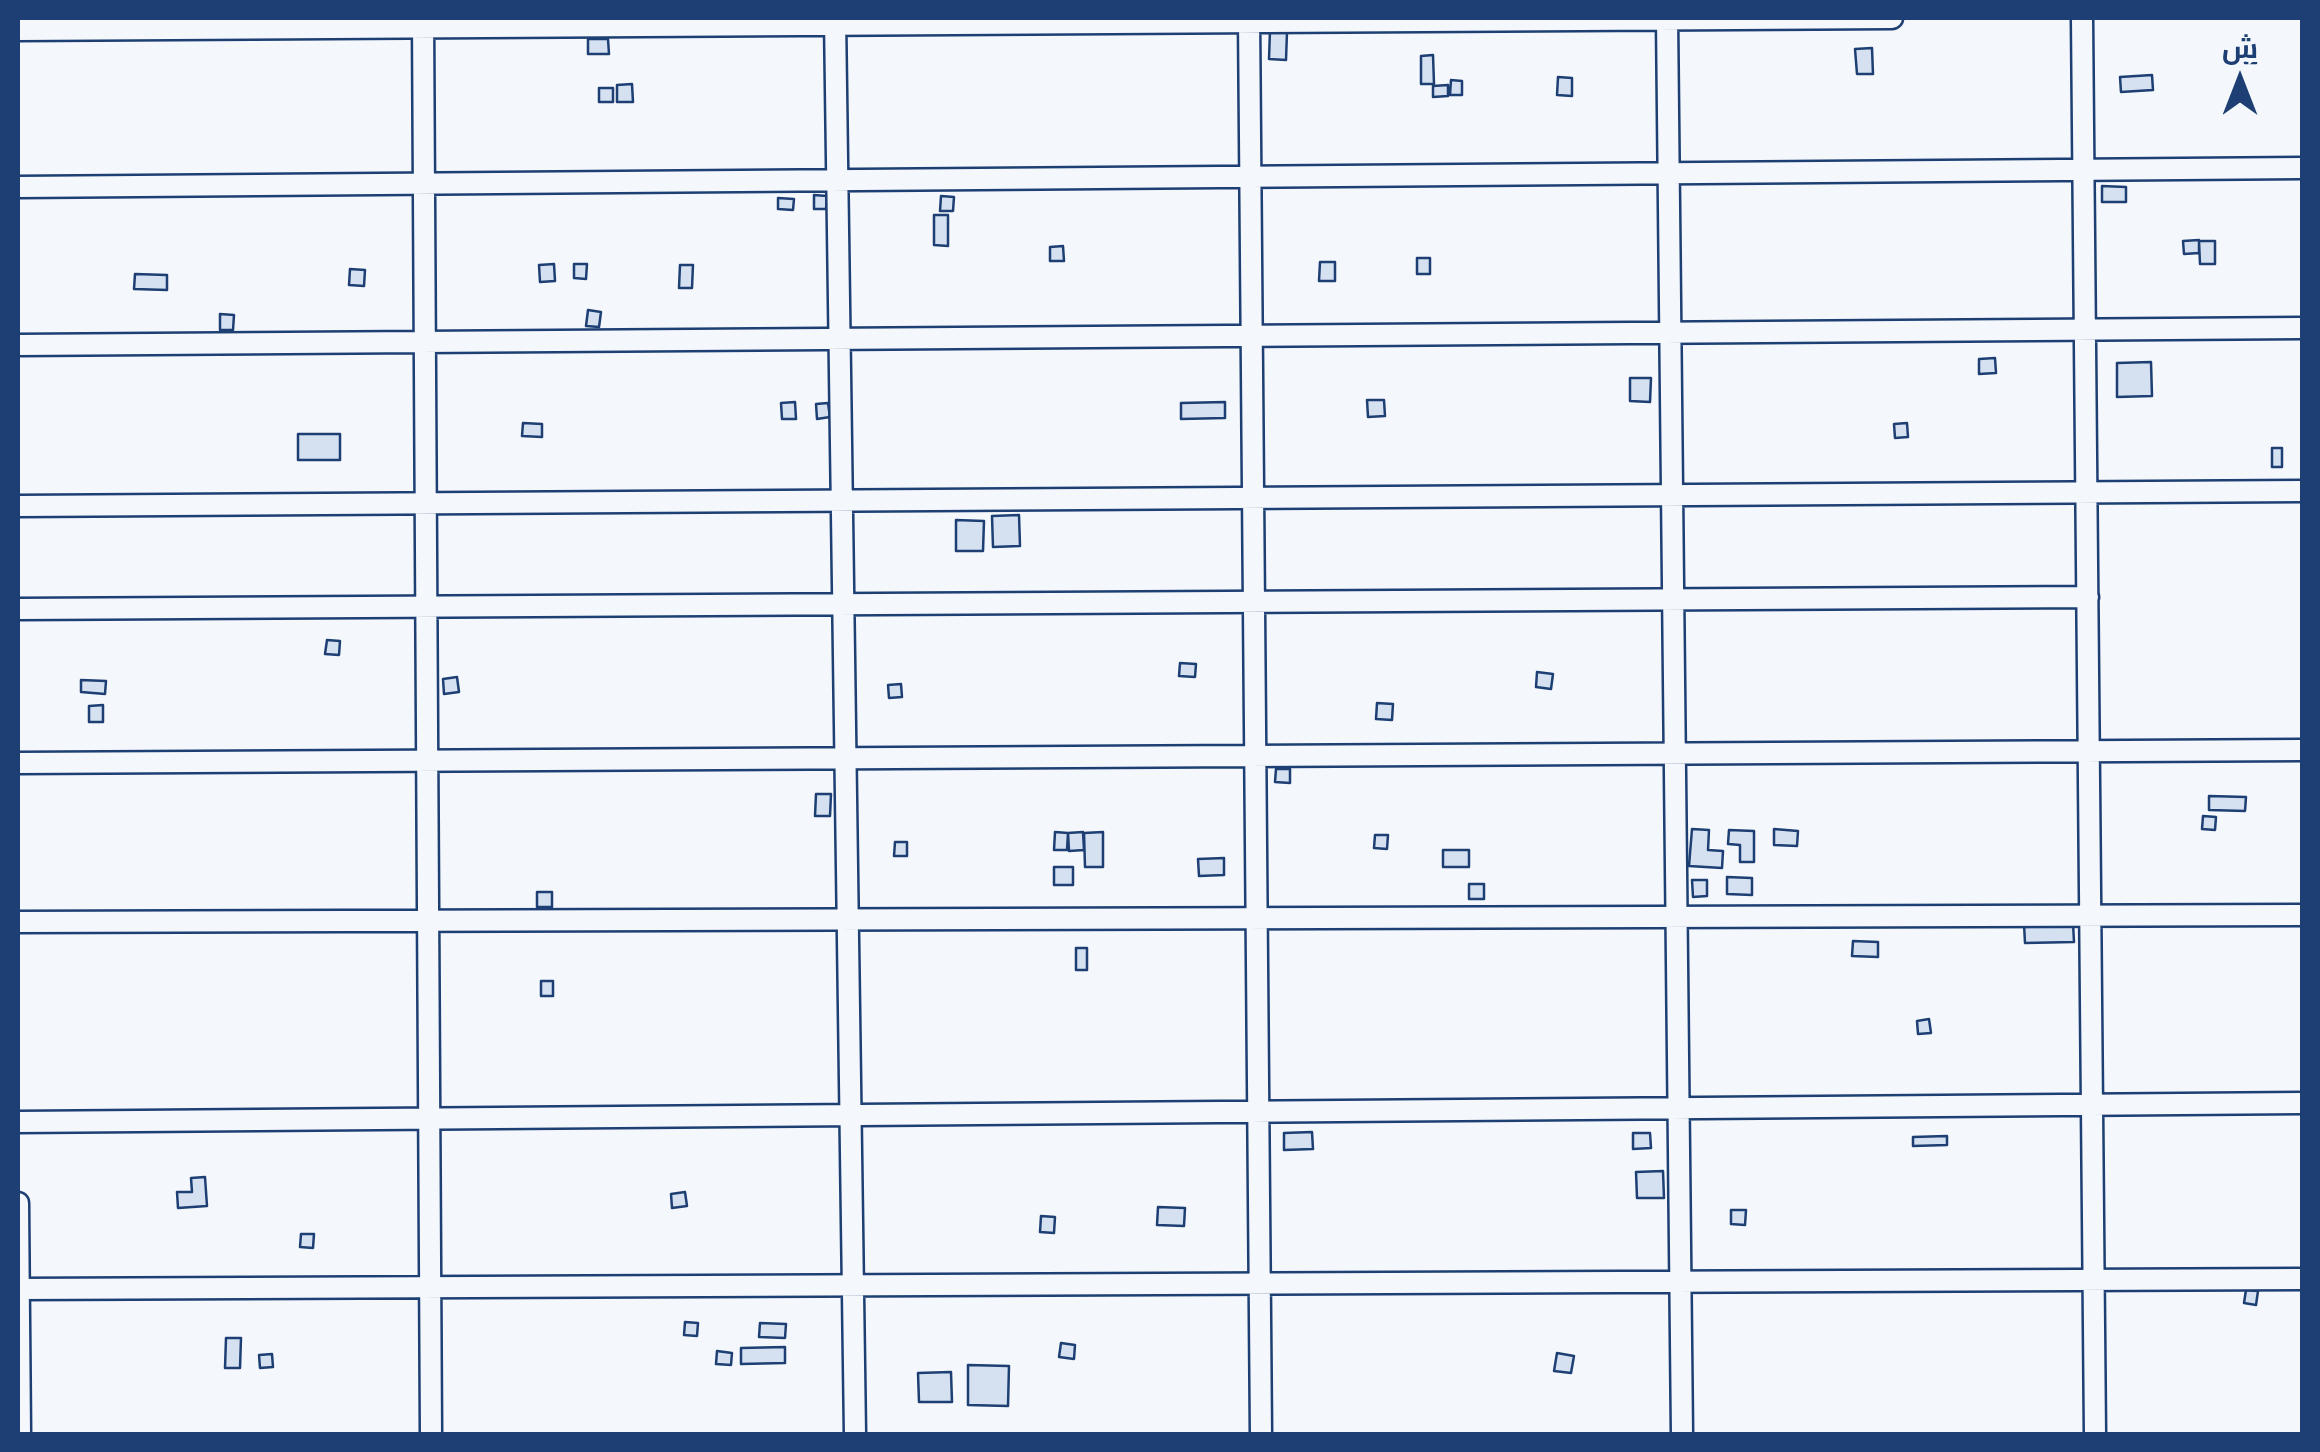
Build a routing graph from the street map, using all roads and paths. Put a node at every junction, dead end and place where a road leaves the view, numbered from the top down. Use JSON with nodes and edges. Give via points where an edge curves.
{"nodes":[{"id":1,"x":1668,"y":18,"type":"edge"},
{"id":2,"x":1892,"y":18,"type":"edge"},
{"id":3,"x":2082,"y":18,"type":"edge"},
{"id":4,"x":1249,"y":20,"type":"edge"},
{"id":5,"x":835,"y":21,"type":"edge"},
{"id":6,"x":423,"y":22,"type":"edge"},
{"id":7,"x":18,"y":30,"type":"edge"},
{"id":8,"x":2302,"y":168,"type":"edge"},
{"id":9,"x":2084,"y":170,"type":"junction"},
{"id":10,"x":1669,"y":174,"type":"junction"},
{"id":11,"x":1250,"y":177,"type":"junction"},
{"id":12,"x":838,"y":180,"type":"junction"},
{"id":13,"x":424,"y":184,"type":"junction"},
{"id":14,"x":18,"y":187,"type":"edge"},
{"id":15,"x":2302,"y":328,"type":"edge"},
{"id":16,"x":2085,"y":330,"type":"junction"},
{"id":17,"x":1671,"y":333,"type":"junction"},
{"id":18,"x":1252,"y":336,"type":"junction"},
{"id":19,"x":840,"y":339,"type":"junction"},
{"id":20,"x":425,"y":342,"type":"junction"},
{"id":21,"x":18,"y":345,"type":"edge"},
{"id":22,"x":2302,"y":490,"type":"edge"},
{"id":23,"x":2086,"y":492,"type":"junction"},
{"id":24,"x":1672,"y":495,"type":"junction"},
{"id":25,"x":1253,"y":498,"type":"junction"},
{"id":26,"x":842,"y":500,"type":"junction"},
{"id":27,"x":426,"y":503,"type":"junction"},
{"id":28,"x":18,"y":506,"type":"edge"},
{"id":29,"x":2088,"y":597,"type":"junction"},
{"id":30,"x":1674,"y":599,"type":"junction"},
{"id":31,"x":1254,"y":602,"type":"junction"},
{"id":32,"x":844,"y":604,"type":"junction"},
{"id":33,"x":427,"y":607,"type":"junction"},
{"id":34,"x":18,"y":609,"type":"edge"},
{"id":35,"x":2302,"y":750,"type":"edge"},
{"id":36,"x":2089,"y":751,"type":"junction"},
{"id":37,"x":1675,"y":753,"type":"junction"},
{"id":38,"x":1255,"y":756,"type":"junction"},
{"id":39,"x":846,"y":758,"type":"junction"},
{"id":40,"x":427,"y":760,"type":"junction"},
{"id":41,"x":18,"y":762,"type":"edge"},
{"id":42,"x":2302,"y":915,"type":"edge"},
{"id":43,"x":2090,"y":916,"type":"junction"},
{"id":44,"x":1677,"y":917,"type":"junction"},
{"id":45,"x":1256,"y":918,"type":"junction"},
{"id":46,"x":848,"y":920,"type":"junction"},
{"id":47,"x":428,"y":921,"type":"junction"},
{"id":48,"x":18,"y":922,"type":"edge"},
{"id":49,"x":2302,"y":1102,"type":"edge"},
{"id":50,"x":2092,"y":1104,"type":"junction"},
{"id":51,"x":1679,"y":1108,"type":"junction"},
{"id":52,"x":1258,"y":1112,"type":"junction"},
{"id":53,"x":851,"y":1116,"type":"junction"},
{"id":54,"x":430,"y":1119,"type":"junction"},
{"id":55,"x":18,"y":1122,"type":"edge"},
{"id":56,"x":18,"y":1203,"type":"edge"},
{"id":57,"x":2302,"y":1279,"type":"edge"},
{"id":58,"x":2093,"y":1280,"type":"junction"},
{"id":59,"x":1681,"y":1281,"type":"junction"},
{"id":60,"x":1260,"y":1283,"type":"junction"},
{"id":61,"x":853,"y":1285,"type":"junction"},
{"id":62,"x":430,"y":1287,"type":"junction"},
{"id":63,"x":18,"y":1289,"type":"edge"},
{"id":64,"x":20,"y":1434,"type":"edge"},
{"id":65,"x":431,"y":1434,"type":"edge"},
{"id":66,"x":855,"y":1434,"type":"edge"},
{"id":67,"x":1261,"y":1434,"type":"edge"},
{"id":68,"x":1682,"y":1434,"type":"edge"},
{"id":69,"x":2095,"y":1434,"type":"edge"}],
"edges":[{"from":1,"to":2,"type":"street"},
{"from":1,"to":4,"type":"street"},
{"from":1,"to":10,"type":"street"},
{"from":3,"to":9,"type":"street"},
{"from":4,"to":5,"type":"street"},
{"from":4,"to":11,"type":"street"},
{"from":5,"to":6,"type":"street"},
{"from":5,"to":12,"type":"street"},
{"from":6,"to":7,"type":"street"},
{"from":6,"to":13,"type":"street"},
{"from":8,"to":9,"type":"street"},
{"from":9,"to":10,"type":"street"},
{"from":9,"to":16,"type":"street"},
{"from":10,"to":11,"type":"street"},
{"from":10,"to":17,"type":"street"},
{"from":11,"to":12,"type":"street"},
{"from":11,"to":18,"type":"street"},
{"from":12,"to":13,"type":"street"},
{"from":12,"to":19,"type":"street"},
{"from":13,"to":14,"type":"street"},
{"from":13,"to":20,"type":"street"},
{"from":15,"to":16,"type":"street"},
{"from":16,"to":17,"type":"street"},
{"from":16,"to":23,"type":"street"},
{"from":17,"to":18,"type":"street"},
{"from":17,"to":24,"type":"street"},
{"from":18,"to":19,"type":"street"},
{"from":18,"to":25,"type":"street"},
{"from":19,"to":20,"type":"street"},
{"from":19,"to":26,"type":"street"},
{"from":20,"to":21,"type":"street"},
{"from":20,"to":27,"type":"street"},
{"from":22,"to":23,"type":"street"},
{"from":23,"to":24,"type":"street"},
{"from":23,"to":29,"type":"street"},
{"from":24,"to":25,"type":"street"},
{"from":24,"to":30,"type":"street"},
{"from":25,"to":26,"type":"street"},
{"from":25,"to":31,"type":"street"},
{"from":26,"to":27,"type":"street"},
{"from":26,"to":32,"type":"street"},
{"from":27,"to":28,"type":"street"},
{"from":27,"to":33,"type":"street"},
{"from":29,"to":30,"type":"street"},
{"from":29,"to":36,"type":"street"},
{"from":30,"to":31,"type":"street"},
{"from":30,"to":37,"type":"street"},
{"from":31,"to":32,"type":"street"},
{"from":31,"to":38,"type":"street"},
{"from":32,"to":33,"type":"street"},
{"from":32,"to":39,"type":"street"},
{"from":33,"to":34,"type":"street"},
{"from":33,"to":40,"type":"street"},
{"from":35,"to":36,"type":"street"},
{"from":36,"to":37,"type":"street"},
{"from":36,"to":43,"type":"street"},
{"from":37,"to":38,"type":"street"},
{"from":37,"to":44,"type":"street"},
{"from":38,"to":39,"type":"street"},
{"from":38,"to":45,"type":"street"},
{"from":39,"to":40,"type":"street"},
{"from":39,"to":46,"type":"street"},
{"from":40,"to":41,"type":"street"},
{"from":40,"to":47,"type":"street"},
{"from":42,"to":43,"type":"street"},
{"from":43,"to":44,"type":"street"},
{"from":43,"to":50,"type":"street"},
{"from":44,"to":45,"type":"street"},
{"from":44,"to":51,"type":"street"},
{"from":45,"to":46,"type":"street"},
{"from":45,"to":52,"type":"street"},
{"from":46,"to":47,"type":"street"},
{"from":46,"to":53,"type":"street"},
{"from":47,"to":48,"type":"street"},
{"from":47,"to":54,"type":"street"},
{"from":49,"to":50,"type":"street"},
{"from":50,"to":51,"type":"street"},
{"from":50,"to":58,"type":"street"},
{"from":51,"to":52,"type":"street"},
{"from":51,"to":59,"type":"street"},
{"from":52,"to":53,"type":"street"},
{"from":52,"to":60,"type":"street"},
{"from":53,"to":54,"type":"street"},
{"from":53,"to":61,"type":"street"},
{"from":54,"to":55,"type":"street"},
{"from":54,"to":62,"type":"street"},
{"from":56,"to":63,"type":"street"},
{"from":57,"to":58,"type":"street"},
{"from":58,"to":59,"type":"street"},
{"from":58,"to":69,"type":"street"},
{"from":59,"to":60,"type":"street"},
{"from":59,"to":68,"type":"street"},
{"from":60,"to":61,"type":"street"},
{"from":60,"to":67,"type":"street"},
{"from":61,"to":62,"type":"street"},
{"from":61,"to":66,"type":"street"},
{"from":62,"to":63,"type":"street"},
{"from":62,"to":65,"type":"street"},
{"from":63,"to":64,"type":"street"}]}
